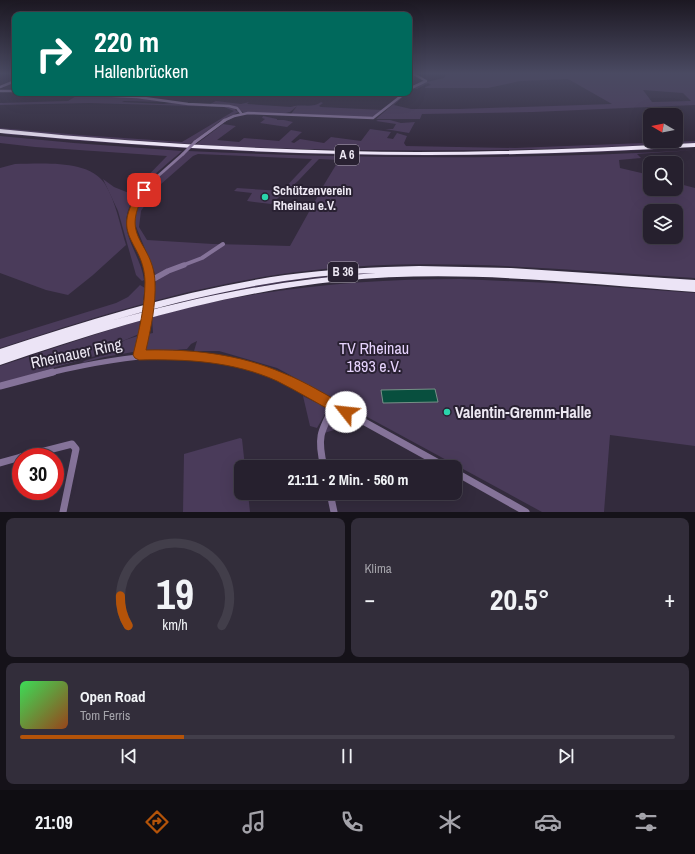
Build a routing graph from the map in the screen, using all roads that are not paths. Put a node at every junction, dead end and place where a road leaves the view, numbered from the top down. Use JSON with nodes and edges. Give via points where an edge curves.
{"nodes":[{"id":1,"x":135,"y":97,"type":"edge"},
{"id":2,"x":399,"y":97,"type":"edge"},
{"id":3,"x":241,"y":114,"type":"junction"},
{"id":4,"x":0,"y":131,"type":"edge"},
{"id":5,"x":0,"y":134,"type":"edge"},
{"id":6,"x":695,"y":145,"type":"edge"},
{"id":7,"x":695,"y":148,"type":"edge"},
{"id":8,"x":223,"y":244,"type":"dead end"},
{"id":9,"x":150,"y":282,"type":"junction"},
{"id":10,"x":695,"y":283,"type":"edge"},
{"id":11,"x":695,"y":289,"type":"edge"},
{"id":12,"x":0,"y":353,"type":"edge"},
{"id":13,"x":139,"y":355,"type":"junction"},
{"id":14,"x":0,"y":361,"type":"edge"},
{"id":15,"x":0,"y":386,"type":"edge"},
{"id":16,"x":334,"y":406,"type":"junction"},
{"id":17,"x":55,"y":448,"type":"edge"},
{"id":18,"x":12,"y":460,"type":"edge"},
{"id":19,"x":322,"y":460,"type":"edge"},
{"id":20,"x":433,"y":460,"type":"edge"},
{"id":21,"x":0,"y":463,"type":"edge"},
{"id":22,"x":462,"y":476,"type":"edge"},
{"id":23,"x":331,"y":500,"type":"edge"},
{"id":24,"x":63,"y":512,"type":"edge"},
{"id":25,"x":334,"y":512,"type":"edge"},
{"id":26,"x":526,"y":512,"type":"edge"}],
"edges":[{"from":1,"to":3,"type":"street","via":[[228,106],[237,108]]},
{"from":2,"to":3,"type":"street","via":[[372,118]]},
{"from":3,"to":9,"type":"street","bridge":true,"via":[[234,115],[195,142],[144,190],[134,204],[130,222],[132,235],[145,262]]},
{"from":4,"to":6,"type":"highway","number":"A 6","via":[[163,145],[361,152],[529,152]]},
{"from":5,"to":7,"type":"highway","number":"A 6","via":[[165,148],[340,155],[505,156]]},
{"from":8,"to":9,"type":"street","via":[[202,258]]},
{"from":9,"to":13,"type":"street","bridge":true,"via":[[146,327]]},
{"from":10,"to":12,"type":"highway","number":"B 36","via":[[467,269],[327,273],[245,284],[179,298]]},
{"from":11,"to":14,"type":"highway","number":"B 36","via":[[459,275],[381,276],[313,281],[252,290],[174,307],[95,329]]},
{"from":13,"to":15,"type":"street","name":"Rheinauer Ring","via":[[78,365]]},
{"from":13,"to":16,"type":"street","name":"Rheinauer Ring","via":[[204,356],[239,364],[280,377]]},
{"from":16,"to":19,"type":"street","via":[[319,432]]},
{"from":16,"to":20,"type":"street","name":"Rheinauer Ring"},
{"from":17,"to":24,"type":"street","via":[[72,444],[76,448]]},
{"from":18,"to":21,"type":"street"},
{"from":22,"to":26,"type":"street"},
{"from":23,"to":25,"type":"street"}]}
